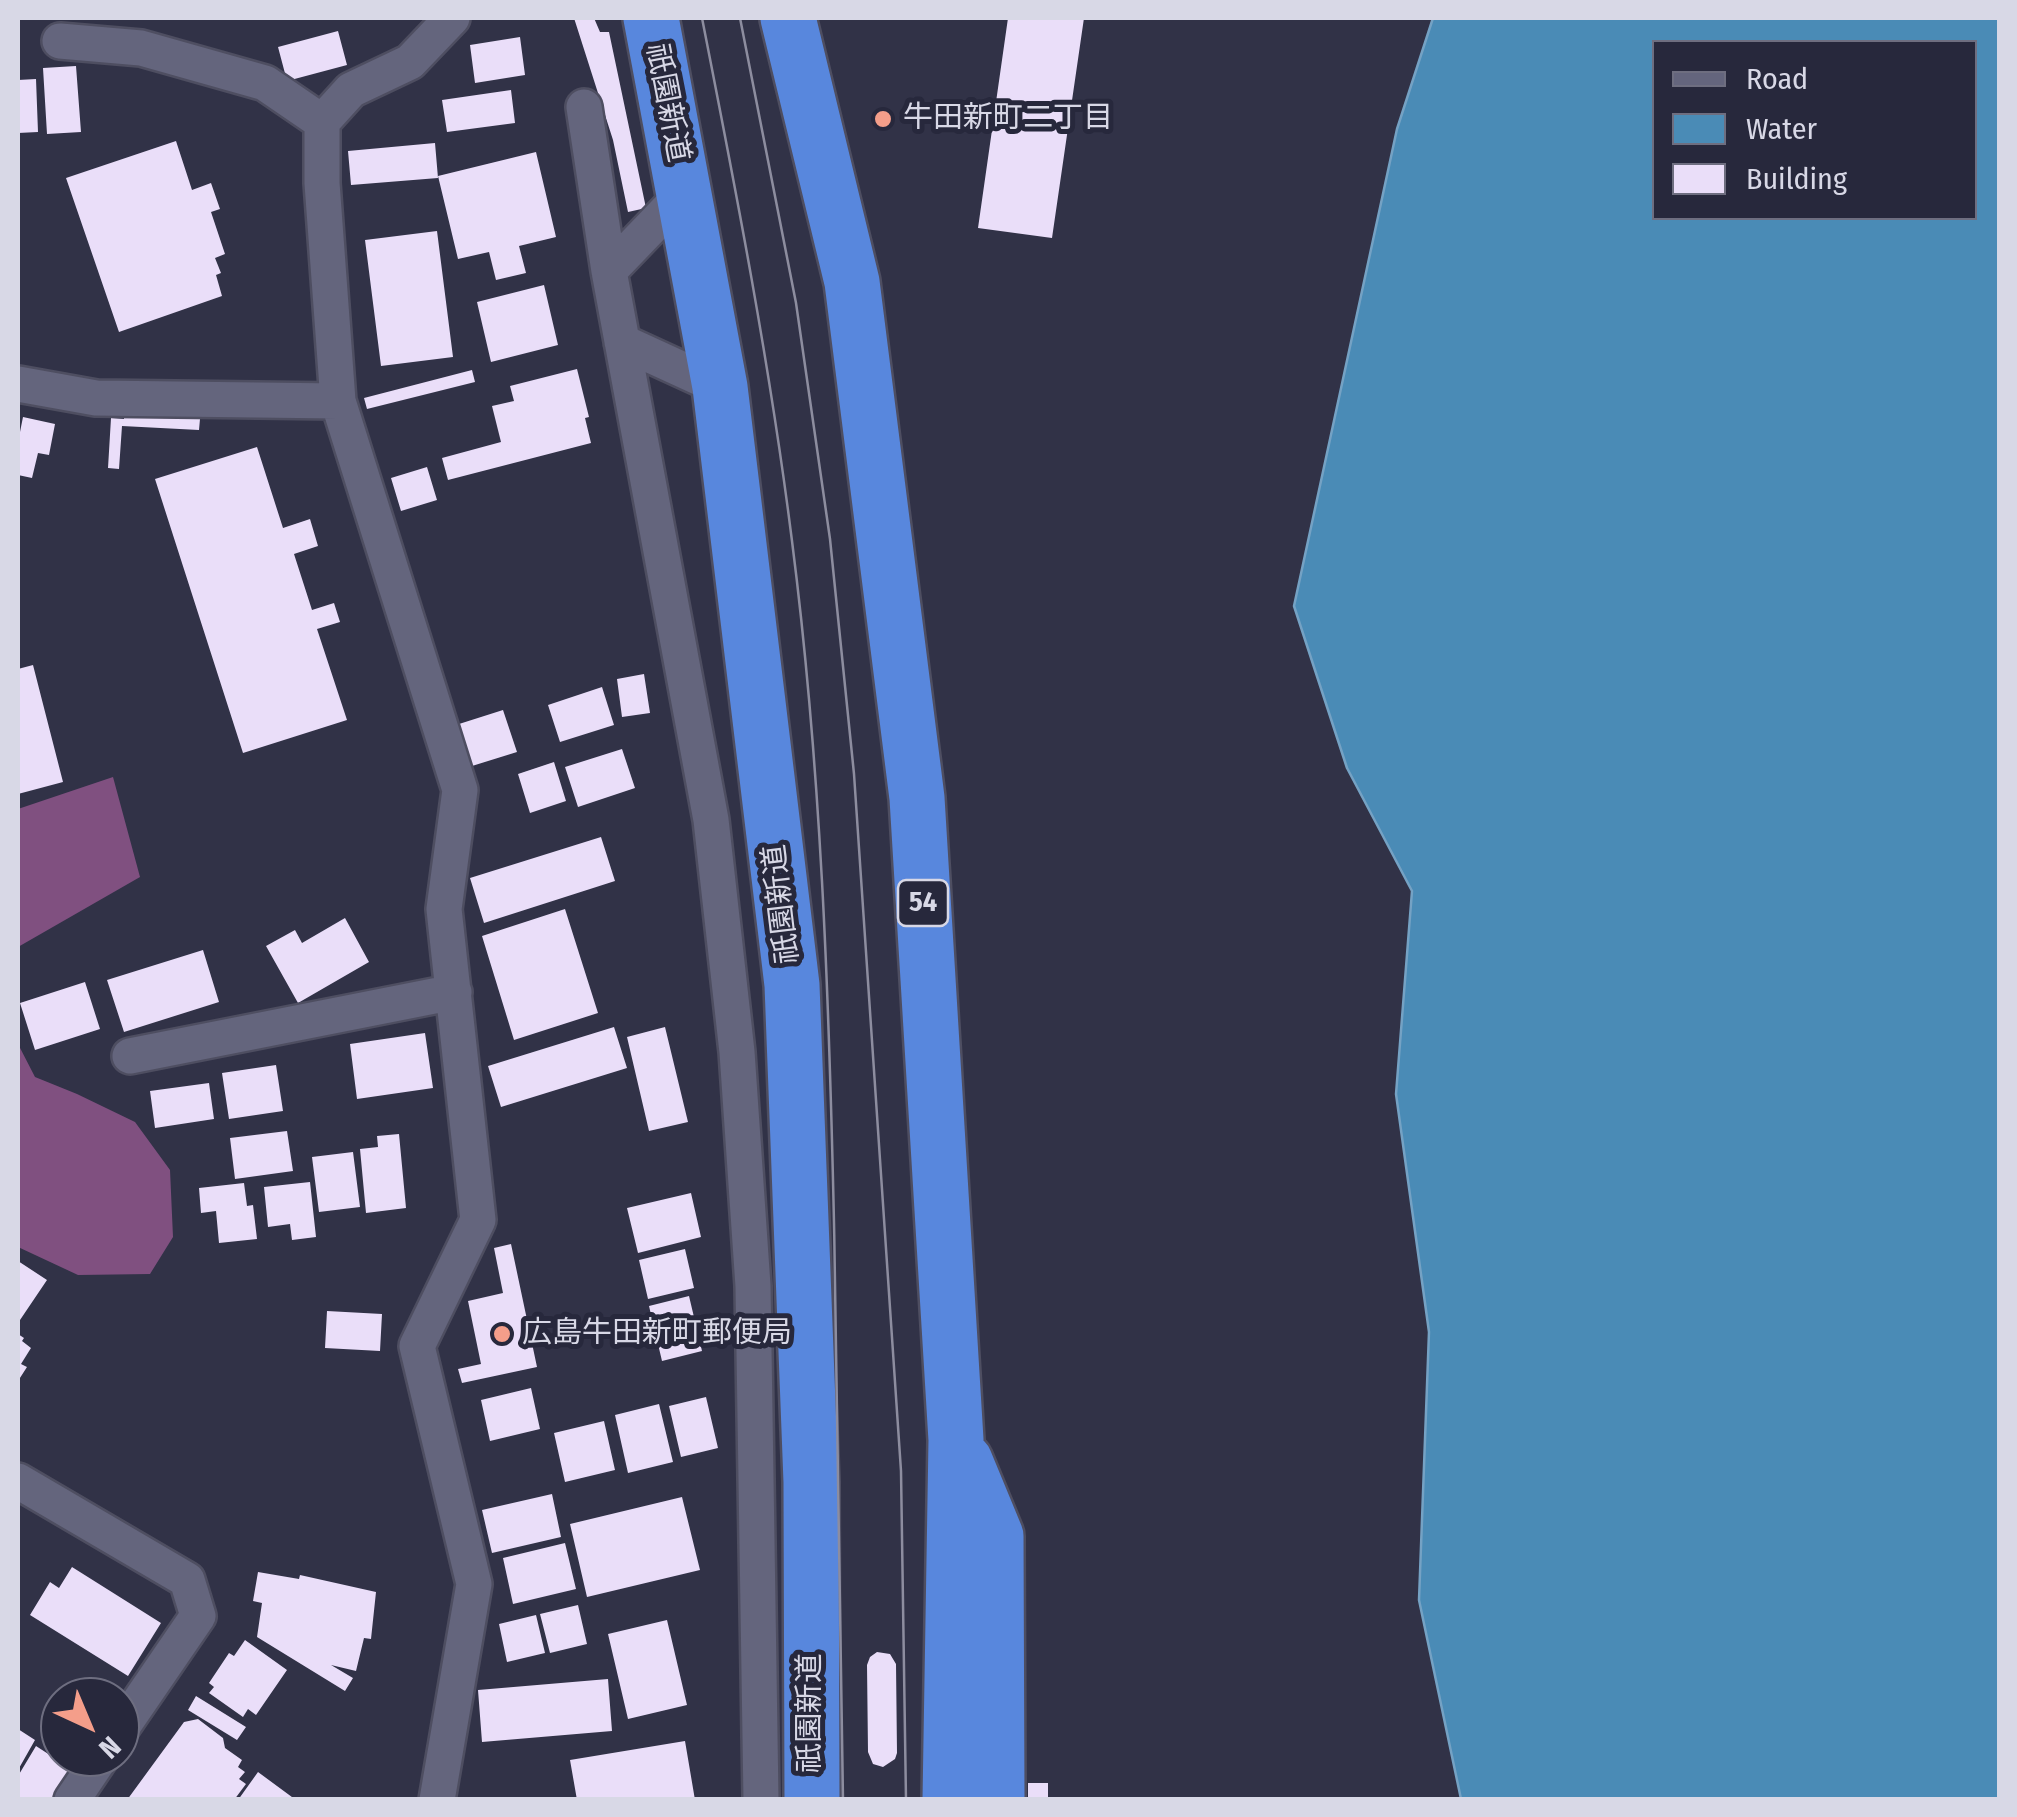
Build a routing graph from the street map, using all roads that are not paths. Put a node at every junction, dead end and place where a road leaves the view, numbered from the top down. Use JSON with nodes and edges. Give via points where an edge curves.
{"nodes":[{"id":1,"x":452,"y":18,"type":"edge"},
{"id":2,"x":650,"y":18,"type":"edge"},
{"id":3,"x":788,"y":18,"type":"edge"},
{"id":4,"x":60,"y":41,"type":"dead end"},
{"id":5,"x":584,"y":108,"type":"dead end"},
{"id":6,"x":322,"y":122,"type":"junction"},
{"id":7,"x":684,"y":193,"type":"junction"},
{"id":8,"x":609,"y":271,"type":"junction"},
{"id":9,"x":622,"y":342,"type":"junction"},
{"id":10,"x":18,"y":384,"type":"edge"},
{"id":11,"x":720,"y":387,"type":"junction"},
{"id":12,"x":338,"y":401,"type":"junction"},
{"id":13,"x":728,"y":966,"type":"junction"},
{"id":14,"x":792,"y":985,"type":"junction"},
{"id":15,"x":454,"y":992,"type":"junction"},
{"id":16,"x":130,"y":1056,"type":"dead end"},
{"id":17,"x":956,"y":1440,"type":"junction"},
{"id":18,"x":18,"y":1481,"type":"edge"},
{"id":19,"x":759,"y":1589,"type":"junction"},
{"id":20,"x":811,"y":1618,"type":"junction"},
{"id":21,"x":140,"y":1701,"type":"edge"},
{"id":22,"x":88,"y":1777,"type":"edge"},
{"id":23,"x":72,"y":1800,"type":"edge"},
{"id":24,"x":437,"y":1800,"type":"edge"},
{"id":25,"x":760,"y":1800,"type":"edge"},
{"id":26,"x":812,"y":1800,"type":"edge"},
{"id":27,"x":950,"y":1800,"type":"edge"},
{"id":28,"x":997,"y":1800,"type":"edge"}],
"edges":[{"from":1,"to":6,"type":"street","via":[[410,62],[351,90]]},
{"from":2,"to":7,"type":"highway","name":"祇園新道"},
{"from":3,"to":17,"type":"highway","number":"54","via":[[852,282],[917,798]]},
{"from":4,"to":6,"type":"street","via":[[141,48],[265,83]]},
{"from":5,"to":8,"type":"street"},
{"from":6,"to":12,"type":"street"},
{"from":7,"to":8,"type":"street"},
{"from":7,"to":11,"type":"highway","name":"祇園新道"},
{"from":8,"to":9,"type":"street"},
{"from":9,"to":11,"type":"street"},
{"from":9,"to":13,"type":"street","via":[[710,820]]},
{"from":10,"to":12,"type":"street","via":[[96,398]]},
{"from":11,"to":14,"type":"highway","name":"祇園新道"},
{"from":12,"to":15,"type":"street","via":[[460,790],[444,909]]},
{"from":13,"to":14,"type":"street"},
{"from":13,"to":19,"type":"street","via":[[754,1286]]},
{"from":14,"to":20,"type":"highway","name":"祇園新道"},
{"from":15,"to":16,"type":"street"},
{"from":15,"to":24,"type":"street","via":[[478,1220],[418,1346],[474,1584]]},
{"from":17,"to":27,"type":"highway","number":"54"},
{"from":17,"to":28,"type":"highway","number":"54","via":[[996,1536]]},
{"from":18,"to":21,"type":"street","via":[[187,1580],[198,1616]]},
{"from":19,"to":20,"type":"street"},
{"from":19,"to":25,"type":"street"},
{"from":20,"to":26,"type":"highway","name":"祇園新道"},
{"from":22,"to":23,"type":"street"}]}
